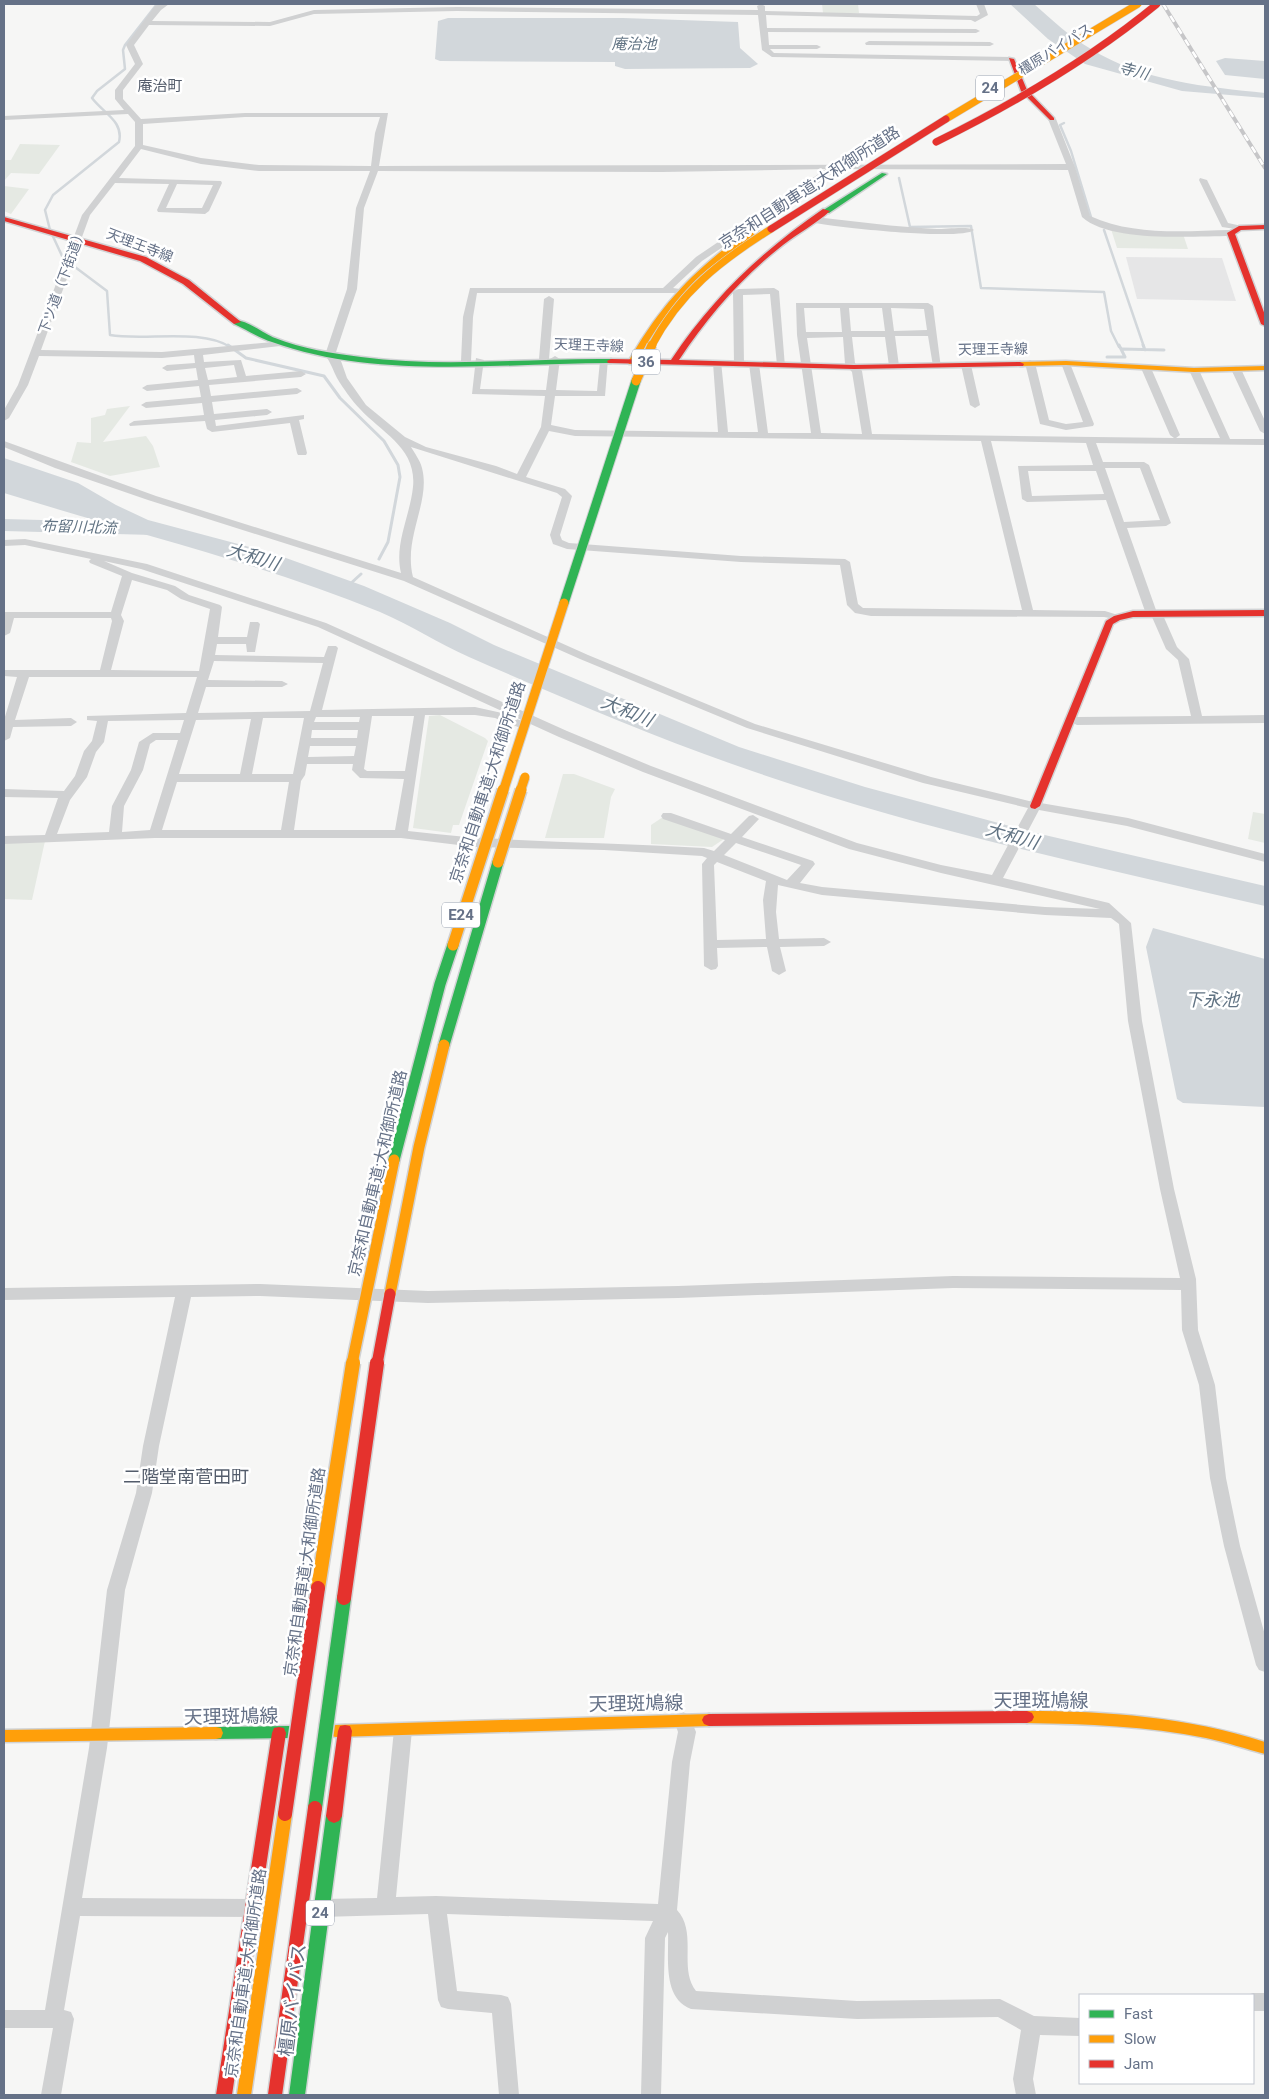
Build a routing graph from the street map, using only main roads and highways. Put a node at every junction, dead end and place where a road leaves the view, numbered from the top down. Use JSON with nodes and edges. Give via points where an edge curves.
{"nodes":[{"id":1,"x":1125,"y":4,"type":"edge"},
{"id":2,"x":1132,"y":4,"type":"edge"},
{"id":3,"x":1138,"y":4,"type":"edge"},
{"id":4,"x":1152,"y":4,"type":"edge"},
{"id":5,"x":1156,"y":4,"type":"edge"},
{"id":6,"x":1011,"y":59,"type":"road end"},
{"id":7,"x":1052,"y":119,"type":"road end"},
{"id":8,"x":924,"y":149,"type":"junction"},
{"id":9,"x":891,"y":156,"type":"junction"},
{"id":10,"x":4,"y":219,"type":"edge"},
{"id":11,"x":1265,"y":227,"type":"edge"},
{"id":12,"x":726,"y":276,"type":"dead end"},
{"id":13,"x":1265,"y":324,"type":"edge"},
{"id":14,"x":666,"y":352,"type":"dead end"},
{"id":15,"x":632,"y":362,"type":"junction"},
{"id":16,"x":673,"y":363,"type":"junction"},
{"id":17,"x":1265,"y":368,"type":"edge"},
{"id":18,"x":654,"y":376,"type":"dead end"},
{"id":19,"x":636,"y":424,"type":"dead end"},
{"id":20,"x":630,"y":441,"type":"dead end"},
{"id":21,"x":600,"y":537,"type":"dead end"},
{"id":22,"x":594,"y":556,"type":"dead end"},
{"id":23,"x":1265,"y":613,"type":"edge"},
{"id":24,"x":567,"y":642,"type":"dead end"},
{"id":25,"x":561,"y":661,"type":"dead end"},
{"id":26,"x":546,"y":708,"type":"dead end"},
{"id":27,"x":537,"y":737,"type":"dead end"},
{"id":28,"x":529,"y":765,"type":"dead end"},
{"id":29,"x":1034,"y":809,"type":"road end"},
{"id":30,"x":345,"y":1731,"type":"junction"},
{"id":31,"x":279,"y":1733,"type":"junction"},
{"id":32,"x":4,"y":1736,"type":"edge"},
{"id":33,"x":1265,"y":1748,"type":"edge"},
{"id":34,"x":224,"y":2095,"type":"edge"},
{"id":35,"x":244,"y":2095,"type":"edge"},
{"id":36,"x":275,"y":2095,"type":"edge"},
{"id":37,"x":297,"y":2095,"type":"edge"}],
"edges":[{"from":1,"to":9,"type":"main road","bridge":true,"via":[[1069,32],[966,94],[924,122]]},
{"from":2,"to":15,"type":"main road","name":"橿原バイパス","number":"24","bridge":true,"via":[[847,172],[728,248],[671,290]]},
{"from":3,"to":9,"type":"main road","name":"京奈和自動車道;大和御所道路","number":"E24","bridge":true},
{"from":4,"to":9,"type":"main road","name":"京奈和自動車道;大和御所道路","number":"E24"},
{"from":5,"to":8,"type":"main road","name":"橿原バイパス","number":"24","bridge":true},
{"from":6,"to":7,"type":"main road","via":[[1024,91]]},
{"from":8,"to":9,"type":"main road"},
{"from":8,"to":16,"type":"main road","name":"橿原バイパス","number":"24","via":[[790,235],[750,266],[723,292],[687,338]]},
{"from":9,"to":12,"type":"main road","name":"京奈和自動車道;大和御所道路","number":"E24","via":[[754,251]]},
{"from":9,"to":35,"type":"main road","name":"京奈和自動車道;大和御所道路","number":"E24","bridge":true,"via":[[772,226],[695,286],[670,315],[643,361],[619,429],[440,984],[398,1143],[347,1390]]},
{"from":10,"to":15,"type":"main road","name":"天理王寺線","number":"36","via":[[116,250],[168,270],[237,322],[280,343],[330,355],[409,363],[550,359]]},
{"from":11,"to":13,"type":"main road","via":[[1235,231]]},
{"from":14,"to":18,"type":"main road"},
{"from":15,"to":16,"type":"main road","name":"天理王寺線","number":"36"},
{"from":16,"to":17,"type":"main road","name":"天理王寺線","number":"36","via":[[854,367],[1066,363],[1194,370]]},
{"from":19,"to":20,"type":"main road"},
{"from":21,"to":22,"type":"main road"},
{"from":23,"to":29,"type":"main road","via":[[1154,613],[1117,618],[1109,623]]},
{"from":24,"to":25,"type":"main road"},
{"from":26,"to":27,"type":"main road","name":"京奈和自動車道;大和御所道路"},
{"from":28,"to":36,"type":"main road","number":"E24","bridge":true,"via":[[460,987],[420,1146],[389,1299],[371,1401]]},
{"from":30,"to":31,"type":"main road","name":"天理斑鳩線"},
{"from":30,"to":33,"type":"main road","name":"天理斑鳩線","via":[[684,1720],[1121,1719],[1203,1731]]},
{"from":30,"to":37,"type":"main road","name":"橿原バイパス","number":"24"},
{"from":31,"to":32,"type":"main road","name":"天理斑鳩線"},
{"from":31,"to":34,"type":"main road"}]}
